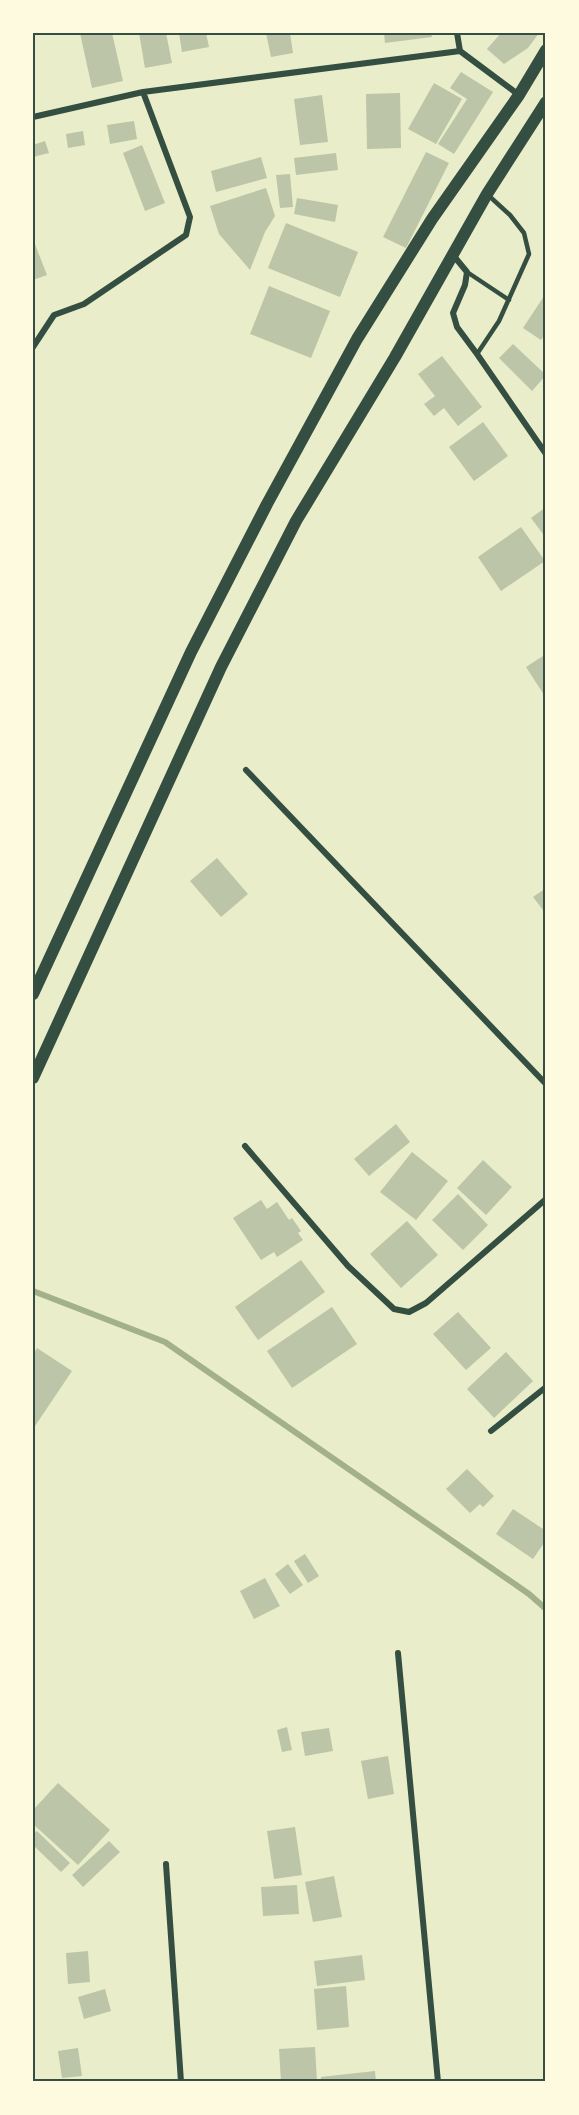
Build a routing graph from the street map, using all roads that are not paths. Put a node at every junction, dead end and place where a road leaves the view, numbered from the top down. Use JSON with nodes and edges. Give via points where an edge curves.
{"nodes":[{"id":1,"x":457,"y":33,"type":"edge"},
{"id":2,"x":546,"y":50,"type":"edge"},
{"id":3,"x":460,"y":51,"type":"junction"},
{"id":4,"x":143,"y":92,"type":"junction"},
{"id":5,"x":519,"y":95,"type":"junction"},
{"id":6,"x":546,"y":102,"type":"edge"},
{"id":7,"x":33,"y":117,"type":"edge"},
{"id":8,"x":487,"y":194,"type":"junction"},
{"id":9,"x":453,"y":255,"type":"junction"},
{"id":10,"x":467,"y":272,"type":"junction"},
{"id":11,"x":509,"y":300,"type":"junction"},
{"id":12,"x":33,"y":347,"type":"edge"},
{"id":13,"x":477,"y":354,"type":"junction"},
{"id":14,"x":546,"y":454,"type":"edge"},
{"id":15,"x":246,"y":770,"type":"dead end"},
{"id":16,"x":33,"y":994,"type":"edge"},
{"id":17,"x":33,"y":1078,"type":"edge"},
{"id":18,"x":546,"y":1084,"type":"edge"},
{"id":19,"x":245,"y":1146,"type":"dead end"},
{"id":20,"x":546,"y":1199,"type":"edge"},
{"id":21,"x":546,"y":1387,"type":"edge"},
{"id":22,"x":491,"y":1431,"type":"dead end"},
{"id":23,"x":398,"y":1653,"type":"dead end"},
{"id":24,"x":166,"y":1864,"type":"dead end"},
{"id":25,"x":181,"y":2082,"type":"edge"},
{"id":26,"x":438,"y":2082,"type":"edge"}],
"edges":[{"from":1,"to":3,"type":"street"},
{"from":2,"to":5,"type":"main road"},
{"from":3,"to":4,"type":"street"},
{"from":3,"to":5,"type":"street"},
{"from":4,"to":7,"type":"street"},
{"from":4,"to":12,"type":"street","via":[[190,218],[186,235],[84,304],[54,315]]},
{"from":5,"to":16,"type":"main road","via":[[432,219],[357,339],[273,494],[191,652]]},
{"from":6,"to":8,"type":"main road"},
{"from":8,"to":9,"type":"main road"},
{"from":8,"to":11,"type":"lane","via":[[524,234],[529,254]]},
{"from":9,"to":10,"type":"street"},
{"from":9,"to":17,"type":"main road","via":[[296,521],[221,667]]},
{"from":10,"to":11,"type":"lane"},
{"from":10,"to":13,"type":"street","via":[[453,313],[456,327]]},
{"from":11,"to":13,"type":"lane"},
{"from":13,"to":14,"type":"street"},
{"from":15,"to":18,"type":"street"},
{"from":19,"to":20,"type":"street","via":[[348,1266],[394,1308],[410,1312],[426,1304]]},
{"from":21,"to":22,"type":"street"},
{"from":23,"to":26,"type":"street"},
{"from":24,"to":25,"type":"street"}]}
